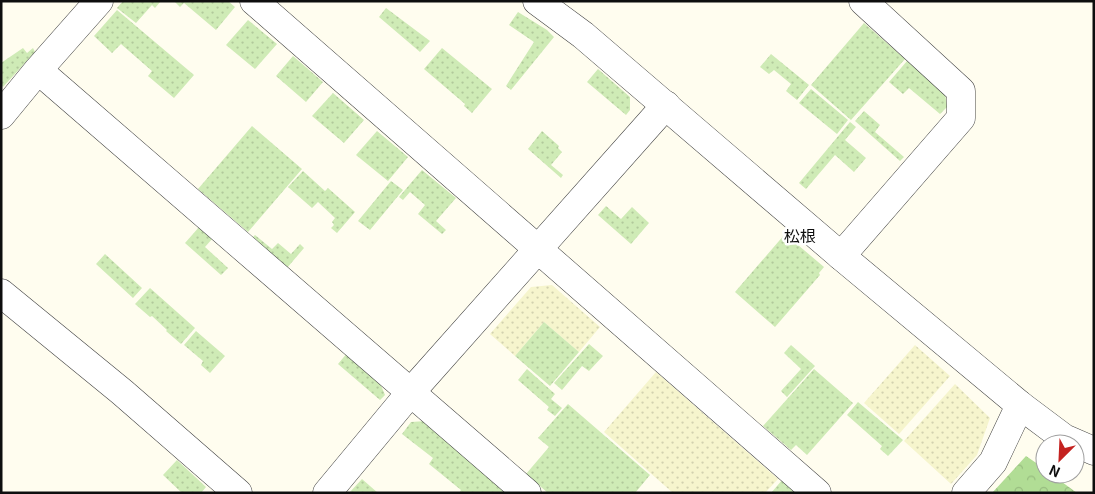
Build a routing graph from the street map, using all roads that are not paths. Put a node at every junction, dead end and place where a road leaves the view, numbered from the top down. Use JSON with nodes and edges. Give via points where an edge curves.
{"nodes":[{"id":1,"x":99,"y":1,"type":"edge"},
{"id":2,"x":254,"y":1,"type":"edge"},
{"id":3,"x":537,"y":1,"type":"edge"},
{"id":4,"x":862,"y":1,"type":"edge"},
{"id":5,"x":38,"y":70,"type":"junction"},
{"id":6,"x":666,"y":105,"type":"junction"},
{"id":7,"x":1,"y":115,"type":"edge"},
{"id":8,"x":537,"y":248,"type":"junction"},
{"id":9,"x":841,"y":256,"type":"junction"},
{"id":10,"x":1,"y":293,"type":"edge"},
{"id":11,"x":410,"y":393,"type":"junction"},
{"id":12,"x":1020,"y":405,"type":"junction"},
{"id":13,"x":1094,"y":451,"type":"edge"},
{"id":14,"x":238,"y":493,"type":"edge"},
{"id":15,"x":327,"y":493,"type":"edge"},
{"id":16,"x":527,"y":493,"type":"edge"},
{"id":17,"x":817,"y":493,"type":"edge"},
{"id":18,"x":966,"y":493,"type":"edge"}],
"edges":[{"from":1,"to":5,"type":"street"},
{"from":2,"to":8,"type":"street"},
{"from":3,"to":6,"type":"street"},
{"from":4,"to":9,"type":"street","via":[[961,91],[962,118]]},
{"from":5,"to":7,"type":"street"},
{"from":5,"to":11,"type":"street"},
{"from":6,"to":8,"type":"street"},
{"from":6,"to":9,"type":"street"},
{"from":8,"to":11,"type":"street"},
{"from":8,"to":17,"type":"street"},
{"from":9,"to":12,"type":"street"},
{"from":10,"to":14,"type":"street"},
{"from":11,"to":15,"type":"street"},
{"from":11,"to":16,"type":"street"},
{"from":12,"to":13,"type":"street","via":[[1064,438]]},
{"from":12,"to":18,"type":"street","via":[[993,462]]}]}
